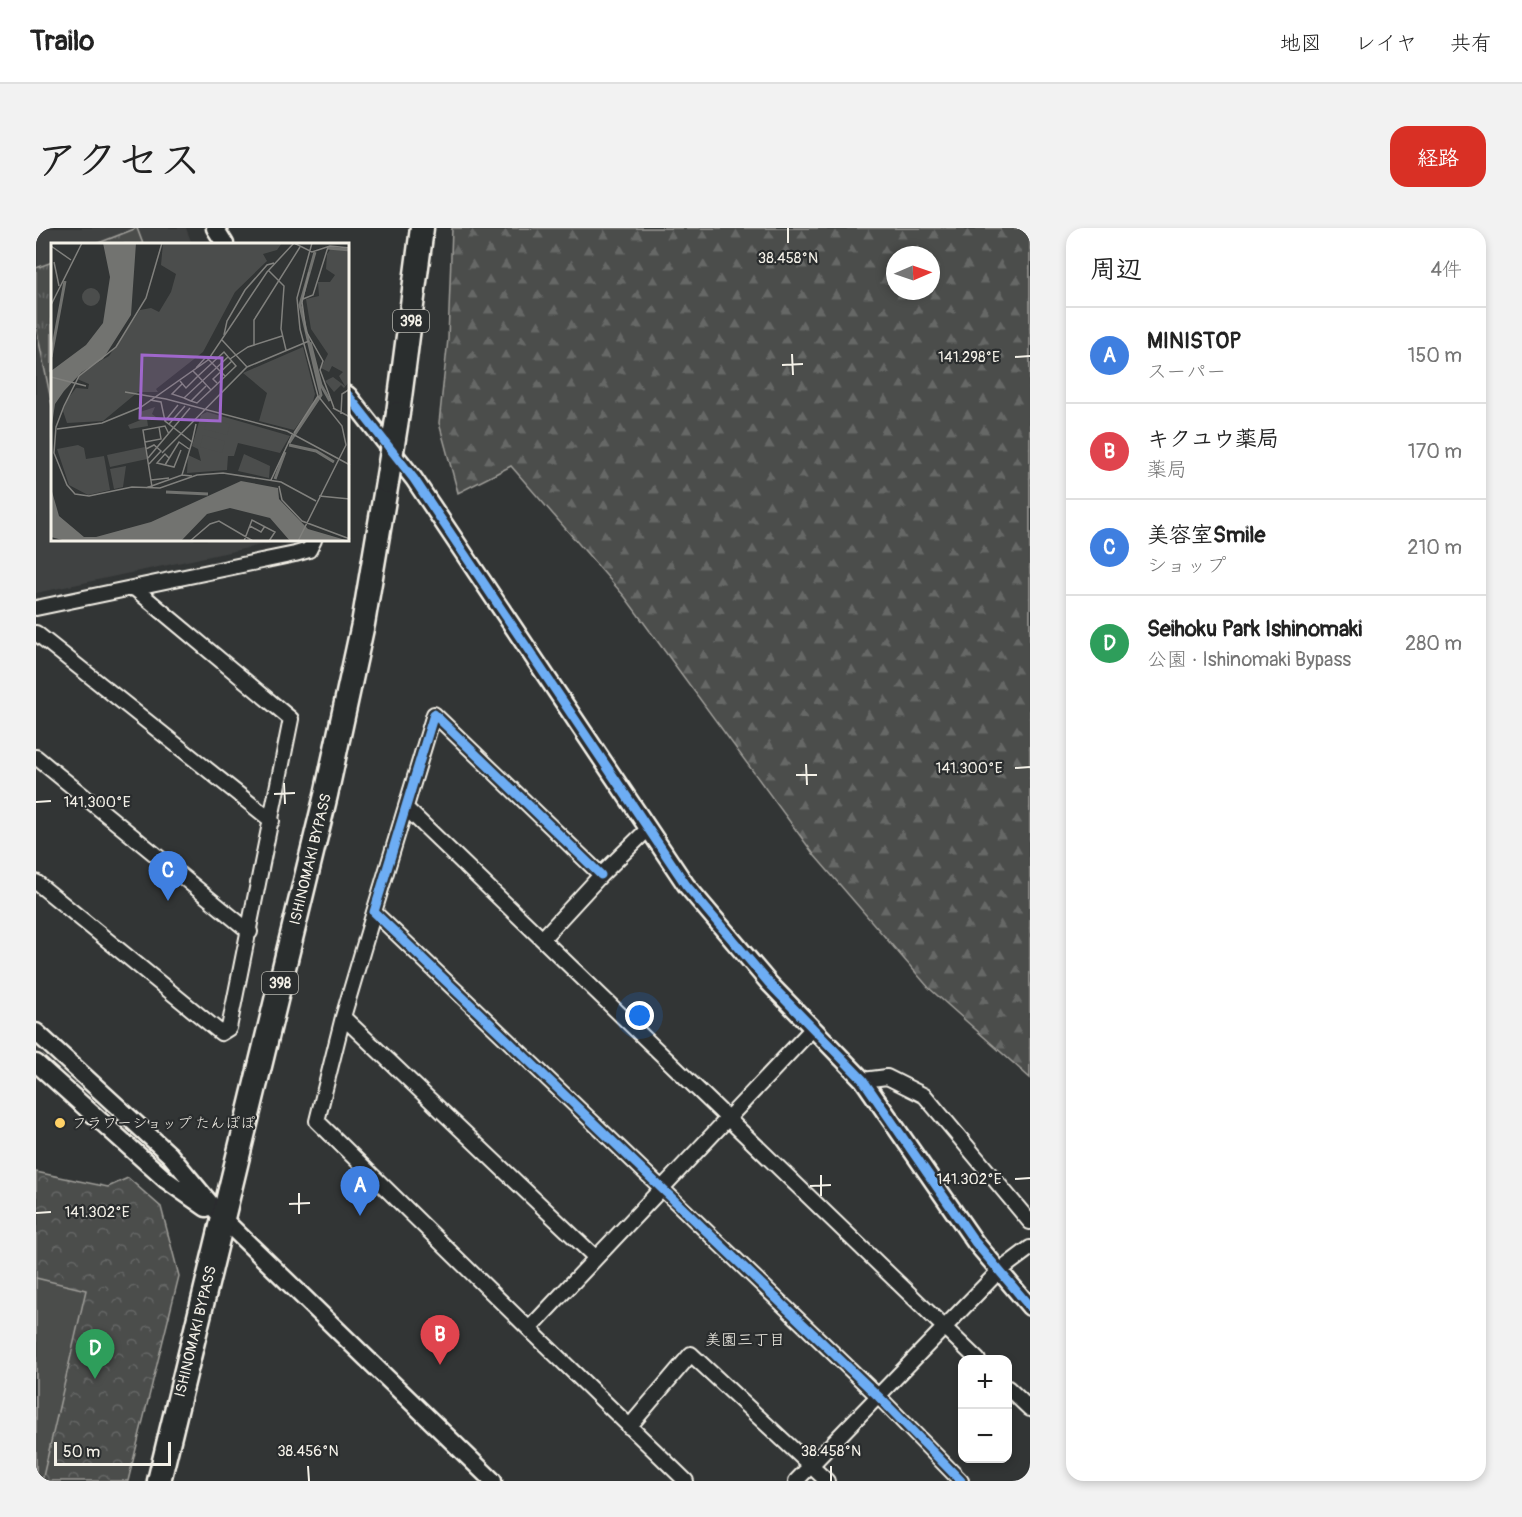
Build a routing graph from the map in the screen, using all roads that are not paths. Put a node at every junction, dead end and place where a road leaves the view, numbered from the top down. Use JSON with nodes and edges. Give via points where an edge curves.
{"nodes":[{"id":1,"x":215,"y":228,"type":"edge"},
{"id":2,"x":422,"y":228,"type":"edge"},
{"id":3,"x":224,"y":243,"type":"edge"},
{"id":4,"x":350,"y":398,"type":"edge"},
{"id":5,"x":313,"y":542,"type":"edge"},
{"id":6,"x":134,"y":588,"type":"junction"},
{"id":7,"x":36,"y":608,"type":"edge"},
{"id":8,"x":36,"y":633,"type":"edge"},
{"id":9,"x":36,"y":757,"type":"edge"},
{"id":10,"x":406,"y":808,"type":"junction"},
{"id":11,"x":272,"y":821,"type":"junction"},
{"id":12,"x":647,"y":830,"type":"junction"},
{"id":13,"x":601,"y":875,"type":"junction"},
{"id":14,"x":36,"y":882,"type":"edge"},
{"id":15,"x":374,"y":912,"type":"junction"},
{"id":16,"x":250,"y":932,"type":"junction"},
{"id":17,"x":542,"y":939,"type":"junction"},
{"id":18,"x":344,"y":1017,"type":"junction"},
{"id":19,"x":813,"y":1028,"type":"junction"},
{"id":20,"x":36,"y":1032,"type":"edge"},
{"id":21,"x":36,"y":1063,"type":"edge"},
{"id":22,"x":863,"y":1080,"type":"junction"},
{"id":23,"x":729,"y":1120,"type":"junction"},
{"id":24,"x":663,"y":1189,"type":"junction"},
{"id":25,"x":224,"y":1220,"type":"junction"},
{"id":26,"x":1030,"y":1222,"type":"edge"},
{"id":27,"x":1030,"y":1248,"type":"edge"},
{"id":28,"x":595,"y":1257,"type":"junction"},
{"id":29,"x":999,"y":1272,"type":"junction"},
{"id":30,"x":1030,"y":1307,"type":"edge"},
{"id":31,"x":946,"y":1328,"type":"junction"},
{"id":32,"x":530,"y":1329,"type":"junction"},
{"id":33,"x":974,"y":1355,"type":"edge"},
{"id":34,"x":1012,"y":1392,"type":"edge"},
{"id":35,"x":879,"y":1397,"type":"junction"},
{"id":36,"x":1030,"y":1409,"type":"edge"},
{"id":37,"x":629,"y":1427,"type":"junction"},
{"id":38,"x":811,"y":1466,"type":"junction"},
{"id":39,"x":159,"y":1481,"type":"edge"},
{"id":40,"x":493,"y":1481,"type":"edge"},
{"id":41,"x":686,"y":1481,"type":"edge"},
{"id":42,"x":796,"y":1481,"type":"edge"},
{"id":43,"x":827,"y":1481,"type":"edge"},
{"id":44,"x":961,"y":1481,"type":"edge"}],
"edges":[{"from":1,"to":3,"type":"street"},
{"from":2,"to":25,"type":"highway","name":"ISHINOMAKI BYPASS","number":"398","bridge":true,"via":[[398,413],[363,624]]},
{"from":4,"to":12,"type":"street","via":[[414,479]]},
{"from":5,"to":6,"type":"street","via":[[309,550],[295,554]]},
{"from":6,"to":7,"type":"street"},
{"from":6,"to":11,"type":"street","via":[[291,719]]},
{"from":8,"to":11,"type":"street"},
{"from":9,"to":16,"type":"street"},
{"from":10,"to":13,"type":"street","via":[[434,714]]},
{"from":10,"to":15,"type":"street"},
{"from":10,"to":17,"type":"street"},
{"from":11,"to":16,"type":"street"},
{"from":12,"to":13,"type":"street"},
{"from":12,"to":19,"type":"street","via":[[727,935]]},
{"from":13,"to":17,"type":"street"},
{"from":14,"to":16,"type":"street","via":[[221,1033],[229,1028]]},
{"from":15,"to":18,"type":"street"},
{"from":15,"to":24,"type":"street"},
{"from":17,"to":23,"type":"street"},
{"from":18,"to":28,"type":"street"},
{"from":18,"to":32,"type":"street","via":[[317,1121]]},
{"from":19,"to":22,"type":"street"},
{"from":19,"to":23,"type":"street"},
{"from":20,"to":25,"type":"street","via":[[170,1155]]},
{"from":21,"to":25,"type":"street","via":[[166,1180]]},
{"from":22,"to":26,"type":"street","via":[[887,1077],[925,1096]]},
{"from":22,"to":29,"type":"street"},
{"from":23,"to":24,"type":"street"},
{"from":23,"to":31,"type":"street"},
{"from":24,"to":28,"type":"street"},
{"from":24,"to":35,"type":"street"},
{"from":25,"to":39,"type":"highway","name":"ISHINOMAKI BYPASS","number":"398"},
{"from":25,"to":40,"type":"street"},
{"from":27,"to":29,"type":"street"},
{"from":28,"to":32,"type":"street"},
{"from":29,"to":30,"type":"street"},
{"from":29,"to":31,"type":"street"},
{"from":31,"to":33,"type":"street"},
{"from":31,"to":35,"type":"street"},
{"from":32,"to":37,"type":"street"},
{"from":34,"to":36,"type":"street"},
{"from":35,"to":38,"type":"street"},
{"from":35,"to":44,"type":"street"},
{"from":37,"to":38,"type":"street","via":[[692,1354]]},
{"from":37,"to":41,"type":"street"},
{"from":38,"to":42,"type":"street"},
{"from":38,"to":43,"type":"street"}]}
